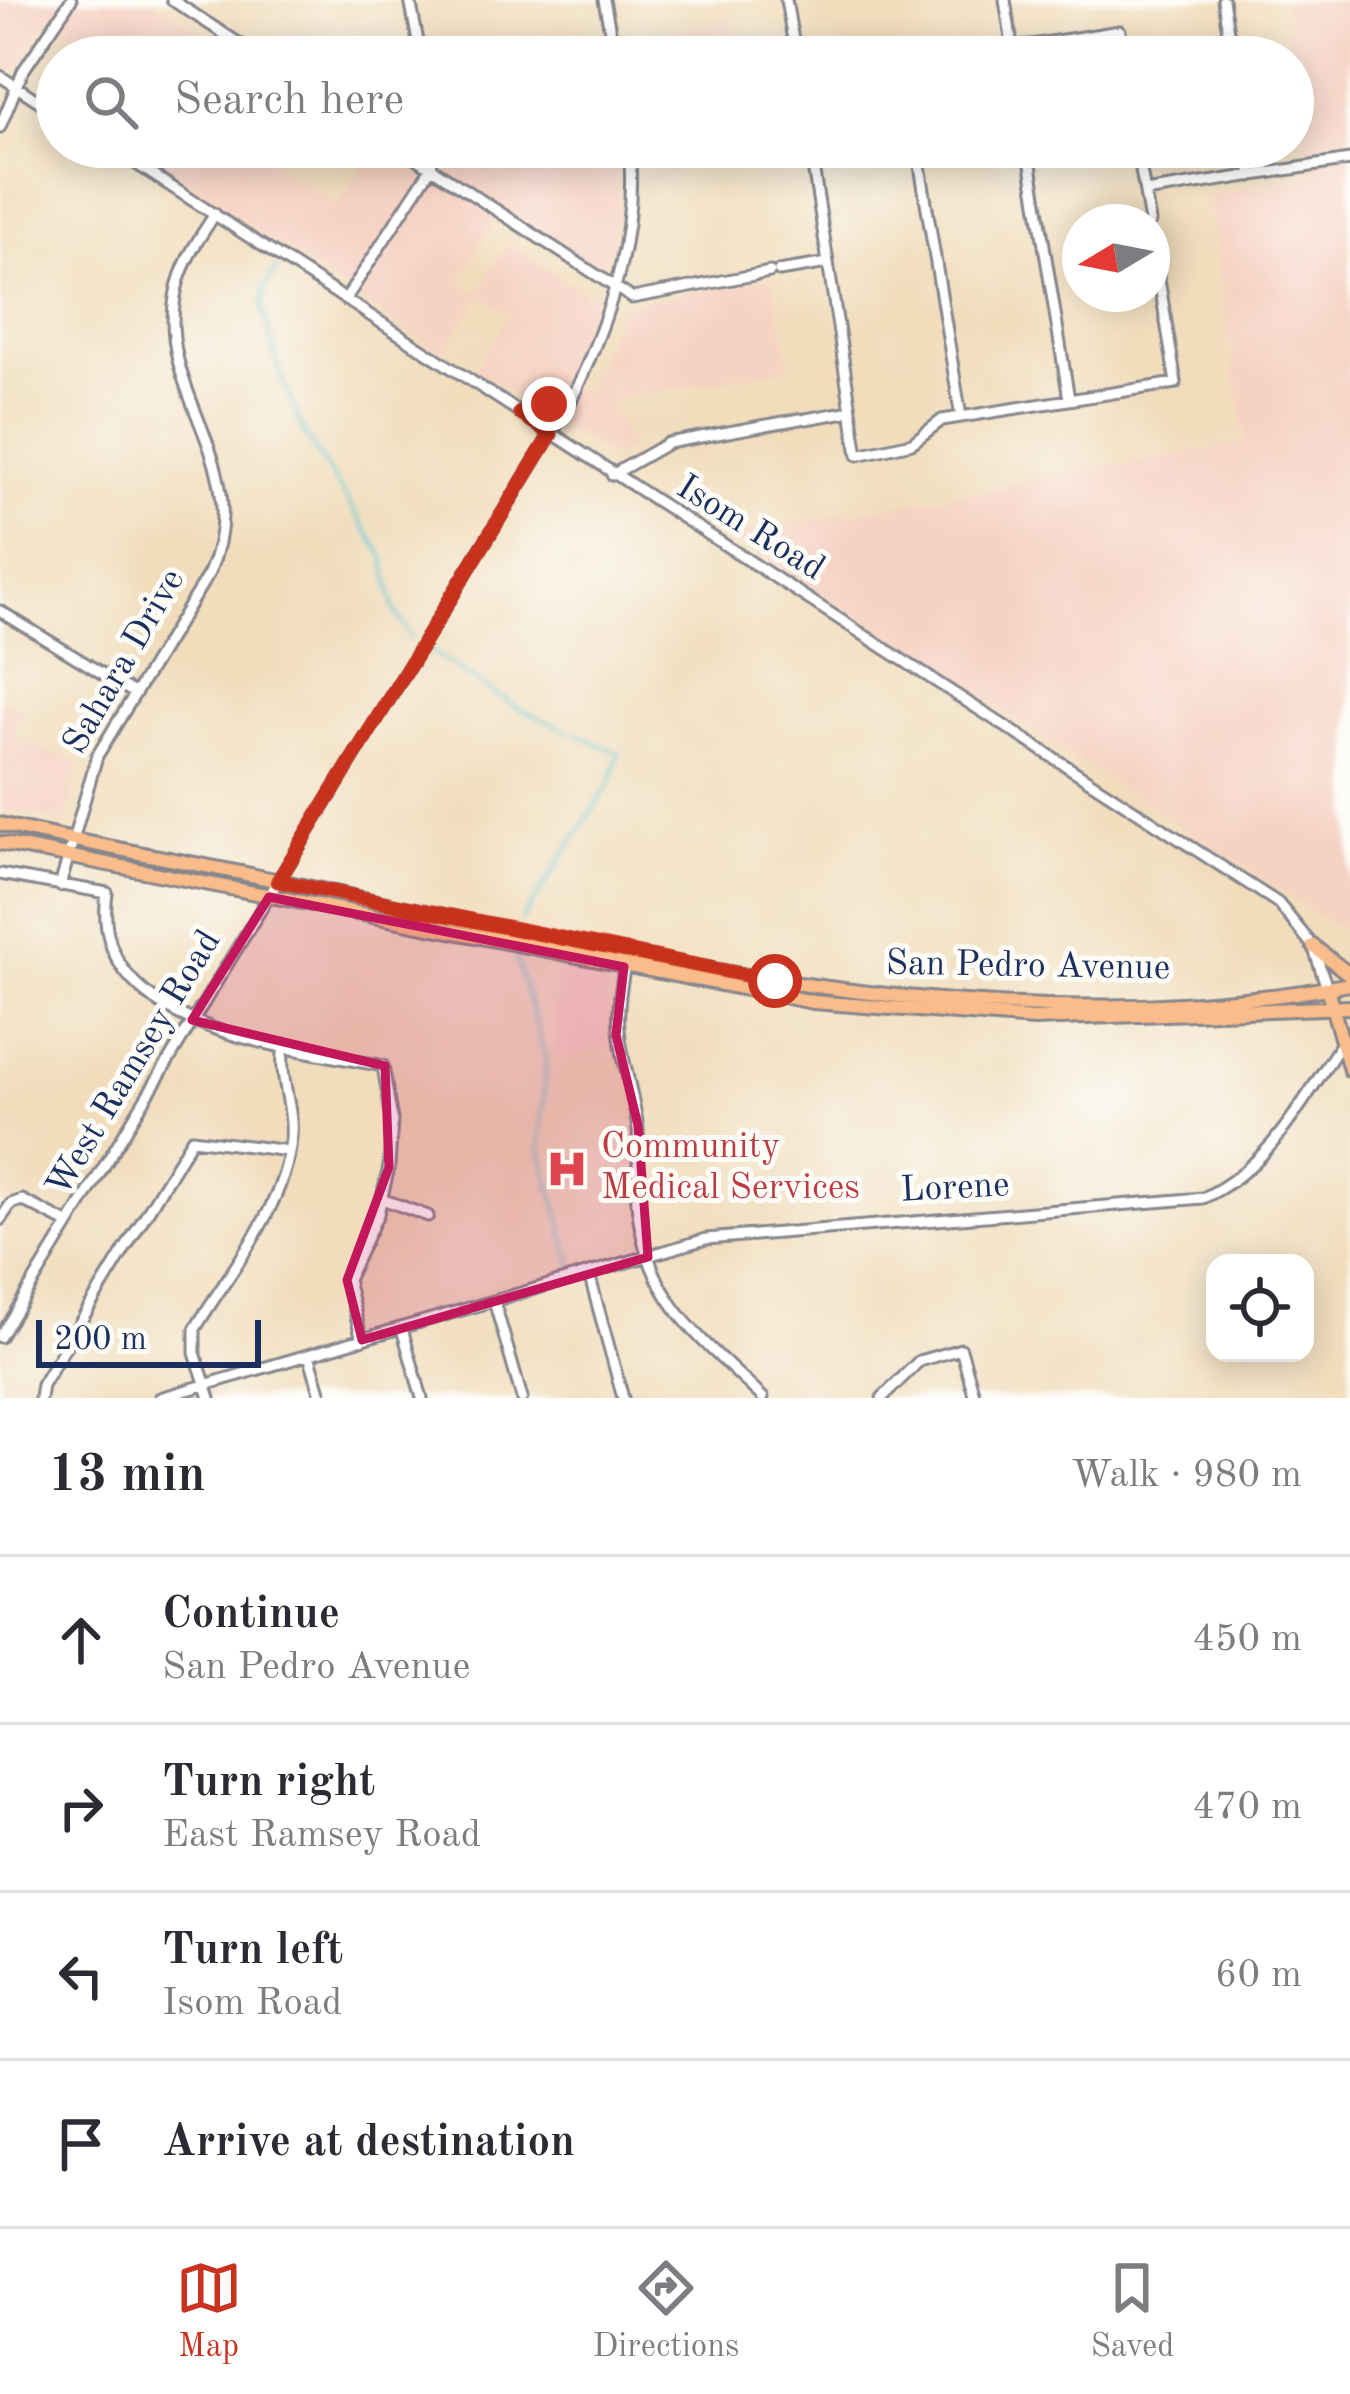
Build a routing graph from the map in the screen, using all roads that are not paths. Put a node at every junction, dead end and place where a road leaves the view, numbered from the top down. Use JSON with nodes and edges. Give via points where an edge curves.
{"nodes":[{"id":1,"x":70,"y":0,"type":"edge"},
{"id":2,"x":172,"y":0,"type":"edge"},
{"id":3,"x":410,"y":0,"type":"edge"},
{"id":4,"x":604,"y":0,"type":"edge"},
{"id":5,"x":786,"y":0,"type":"edge"},
{"id":6,"x":1005,"y":0,"type":"edge"},
{"id":7,"x":1223,"y":0,"type":"edge"},
{"id":8,"x":46,"y":36,"type":"edge"},
{"id":9,"x":228,"y":36,"type":"edge"},
{"id":10,"x":417,"y":36,"type":"edge"},
{"id":11,"x":611,"y":36,"type":"edge"},
{"id":12,"x":792,"y":36,"type":"edge"},
{"id":13,"x":1011,"y":36,"type":"edge"},
{"id":14,"x":1095,"y":36,"type":"edge"},
{"id":15,"x":1121,"y":36,"type":"edge"},
{"id":16,"x":1229,"y":36,"type":"edge"},
{"id":17,"x":36,"y":51,"type":"edge"},
{"id":18,"x":0,"y":76,"type":"edge"},
{"id":19,"x":19,"y":88,"type":"junction"},
{"id":20,"x":36,"y":99,"type":"edge"},
{"id":21,"x":0,"y":128,"type":"edge"},
{"id":22,"x":1350,"y":160,"type":"edge"},
{"id":23,"x":1314,"y":166,"type":"edge"},
{"id":24,"x":143,"y":168,"type":"edge"},
{"id":25,"x":431,"y":168,"type":"joint"},
{"id":26,"x":630,"y":168,"type":"edge"},
{"id":27,"x":813,"y":168,"type":"edge"},
{"id":28,"x":920,"y":168,"type":"edge"},
{"id":29,"x":1031,"y":168,"type":"edge"},
{"id":30,"x":1141,"y":168,"type":"edge"},
{"id":31,"x":1251,"y":168,"type":"edge"},
{"id":32,"x":1301,"y":168,"type":"edge"},
{"id":33,"x":1252,"y":176,"type":"junction"},
{"id":34,"x":1145,"y":192,"type":"junction"},
{"id":35,"x":1147,"y":204,"type":"edge"},
{"id":36,"x":215,"y":214,"type":"junction"},
{"id":37,"x":828,"y":263,"type":"junction"},
{"id":38,"x":616,"y":291,"type":"junction"},
{"id":39,"x":346,"y":299,"type":"junction"},
{"id":40,"x":1164,"y":312,"type":"edge"},
{"id":41,"x":573,"y":396,"type":"junction"},
{"id":42,"x":1069,"y":399,"type":"junction"},
{"id":43,"x":851,"y":412,"type":"junction"},
{"id":44,"x":520,"y":413,"type":"junction"},
{"id":45,"x":961,"y":417,"type":"junction"},
{"id":46,"x":551,"y":434,"type":"junction"},
{"id":47,"x":612,"y":475,"type":"junction"},
{"id":48,"x":0,"y":611,"type":"edge"},
{"id":49,"x":134,"y":694,"type":"junction"},
{"id":50,"x":0,"y":824,"type":"edge"},
{"id":51,"x":74,"y":842,"type":"junction"},
{"id":52,"x":0,"y":843,"type":"edge"},
{"id":53,"x":71,"y":856,"type":"junction"},
{"id":54,"x":0,"y":877,"type":"edge"},
{"id":55,"x":278,"y":881,"type":"junction"},
{"id":56,"x":60,"y":886,"type":"junction"},
{"id":57,"x":269,"y":897,"type":"junction"},
{"id":58,"x":441,"y":924,"type":"junction"},
{"id":59,"x":1313,"y":946,"type":"junction"},
{"id":60,"x":626,"y":960,"type":"junction"},
{"id":61,"x":1350,"y":979,"type":"edge"},
{"id":62,"x":1327,"y":988,"type":"junction"},
{"id":63,"x":1069,"y":1004,"type":"junction"},
{"id":64,"x":1350,"y":1006,"type":"edge"},
{"id":65,"x":1333,"y":1008,"type":"junction"},
{"id":66,"x":1045,"y":1012,"type":"junction"},
{"id":67,"x":1069,"y":1019,"type":"junction"},
{"id":68,"x":192,"y":1020,"type":"junction"},
{"id":69,"x":1350,"y":1024,"type":"edge"},
{"id":70,"x":1342,"y":1043,"type":"junction"},
{"id":71,"x":284,"y":1046,"type":"junction"},
{"id":72,"x":1350,"y":1070,"type":"edge"},
{"id":73,"x":290,"y":1150,"type":"junction"},
{"id":74,"x":382,"y":1199,"type":"junction"},
{"id":75,"x":428,"y":1216,"type":"dead end"},
{"id":76,"x":0,"y":1220,"type":"edge"},
{"id":77,"x":69,"y":1224,"type":"junction"},
{"id":78,"x":648,"y":1257,"type":"junction"},
{"id":79,"x":589,"y":1274,"type":"junction"},
{"id":80,"x":494,"y":1301,"type":"junction"},
{"id":81,"x":402,"y":1328,"type":"junction"},
{"id":82,"x":0,"y":1337,"type":"edge"},
{"id":83,"x":362,"y":1340,"type":"junction"},
{"id":84,"x":309,"y":1355,"type":"junction"},
{"id":85,"x":206,"y":1384,"type":"junction"},
{"id":86,"x":40,"y":1398,"type":"edge"},
{"id":87,"x":160,"y":1398,"type":"edge"},
{"id":88,"x":209,"y":1398,"type":"edge"},
{"id":89,"x":322,"y":1398,"type":"edge"},
{"id":90,"x":422,"y":1398,"type":"edge"},
{"id":91,"x":522,"y":1398,"type":"edge"},
{"id":92,"x":623,"y":1398,"type":"edge"},
{"id":93,"x":763,"y":1398,"type":"edge"},
{"id":94,"x":882,"y":1398,"type":"edge"},
{"id":95,"x":975,"y":1398,"type":"edge"}],
"edges":[{"from":1,"to":8,"type":"street"},
{"from":2,"to":9,"type":"street"},
{"from":3,"to":10,"type":"street"},
{"from":4,"to":11,"type":"street"},
{"from":5,"to":12,"type":"street"},
{"from":6,"to":13,"type":"street"},
{"from":7,"to":16,"type":"street"},
{"from":14,"to":15,"type":"street"},
{"from":17,"to":19,"type":"street"},
{"from":18,"to":19,"type":"street"},
{"from":19,"to":20,"type":"street"},
{"from":19,"to":21,"type":"street"},
{"from":22,"to":23,"type":"street"},
{"from":24,"to":36,"type":"street","name":"Isom Road"},
{"from":25,"to":38,"type":"street"},
{"from":25,"to":39,"type":"street"},
{"from":26,"to":38,"type":"street","name":"West Ramsey Road"},
{"from":27,"to":37,"type":"street"},
{"from":28,"to":45,"type":"street"},
{"from":29,"to":42,"type":"street"},
{"from":30,"to":34,"type":"street"},
{"from":31,"to":33,"type":"street"},
{"from":32,"to":33,"type":"street"},
{"from":33,"to":34,"type":"street"},
{"from":34,"to":35,"type":"street"},
{"from":36,"to":39,"type":"street","name":"Isom Road"},
{"from":36,"to":49,"type":"street","name":"Sahara Drive","via":[[183,268],[173,326],[220,471],[223,530],[209,573]]},
{"from":37,"to":38,"type":"street","via":[[632,298]]},
{"from":37,"to":43,"type":"street"},
{"from":38,"to":41,"type":"street","name":"West Ramsey Road"},
{"from":39,"to":44,"type":"street","name":"Isom Road"},
{"from":40,"to":42,"type":"street","via":[[1176,383]]},
{"from":41,"to":44,"type":"street"},
{"from":41,"to":46,"type":"street","name":"West Ramsey Road"},
{"from":42,"to":45,"type":"street"},
{"from":43,"to":45,"type":"street","via":[[858,455],[912,443],[942,420]]},
{"from":43,"to":47,"type":"street","via":[[664,444]]},
{"from":44,"to":46,"type":"street","name":"Isom Road"},
{"from":46,"to":47,"type":"street","name":"Isom Road"},
{"from":46,"to":55,"type":"street","name":"West Ramsey Road"},
{"from":47,"to":59,"type":"street","name":"Isom Road","via":[[1240,877],[1278,903]]},
{"from":48,"to":49,"type":"street"},
{"from":49,"to":51,"type":"street","name":"Sahara Drive","via":[[93,764]]},
{"from":50,"to":51,"type":"main road","name":"San Pedro Avenue"},
{"from":51,"to":53,"type":"street","name":"Sahara Drive"},
{"from":51,"to":55,"type":"main road","name":"San Pedro Avenue"},
{"from":52,"to":53,"type":"main road","name":"San Pedro Avenue"},
{"from":53,"to":56,"type":"street","name":"Sahara Drive"},
{"from":53,"to":57,"type":"main road","name":"San Pedro Avenue"},
{"from":54,"to":56,"type":"street"},
{"from":55,"to":57,"type":"street","name":"West Ramsey Road"},
{"from":55,"to":58,"type":"main road","name":"San Pedro Avenue"},
{"from":56,"to":68,"type":"street","via":[[107,893],[105,934],[115,963]]},
{"from":57,"to":58,"type":"main road","name":"San Pedro Avenue"},
{"from":57,"to":68,"type":"street","name":"West Ramsey Road"},
{"from":58,"to":60,"type":"main road","name":"San Pedro Avenue"},
{"from":59,"to":61,"type":"main road"},
{"from":59,"to":62,"type":"street","name":"Isom Road"},
{"from":60,"to":66,"type":"main road","name":"San Pedro Avenue","via":[[813,1002]]},
{"from":60,"to":78,"type":"street","via":[[616,1035],[638,1125],[637,1203]]},
{"from":61,"to":62,"type":"main road","name":"San Pedro Avenue"},
{"from":62,"to":63,"type":"main road","name":"San Pedro Avenue"},
{"from":62,"to":65,"type":"main road"},
{"from":63,"to":66,"type":"main road","name":"San Pedro Avenue"},
{"from":63,"to":67,"type":"main road"},
{"from":64,"to":65,"type":"main road","name":"San Pedro Avenue"},
{"from":65,"to":67,"type":"main road","name":"San Pedro Avenue"},
{"from":65,"to":70,"type":"main road"},
{"from":66,"to":67,"type":"main road","name":"San Pedro Avenue"},
{"from":68,"to":71,"type":"street"},
{"from":68,"to":77,"type":"street","name":"West Ramsey Road"},
{"from":69,"to":70,"type":"main road"},
{"from":70,"to":72,"type":"main road"},
{"from":70,"to":78,"type":"street","name":"Lorene","via":[[1271,1148],[1203,1198],[756,1231]]},
{"from":71,"to":73,"type":"street"},
{"from":71,"to":74,"type":"street","via":[[383,1066],[392,1143]]},
{"from":73,"to":85,"type":"street","via":[[278,1188],[195,1329]]},
{"from":73,"to":86,"type":"street","via":[[192,1139]]},
{"from":74,"to":75,"type":"street"},
{"from":74,"to":83,"type":"street","via":[[347,1280]]},
{"from":76,"to":77,"type":"street","via":[[22,1199]]},
{"from":77,"to":82,"type":"street","name":"West Ramsey Road"},
{"from":78,"to":79,"type":"street","name":"Lorene"},
{"from":78,"to":93,"type":"street","via":[[664,1299]]},
{"from":79,"to":80,"type":"street","name":"Lorene"},
{"from":79,"to":92,"type":"street"},
{"from":80,"to":81,"type":"street","name":"Lorene"},
{"from":80,"to":91,"type":"street"},
{"from":81,"to":83,"type":"street","name":"Lorene"},
{"from":81,"to":90,"type":"street"},
{"from":83,"to":84,"type":"street","name":"Lorene"},
{"from":84,"to":85,"type":"street","name":"Lorene"},
{"from":84,"to":89,"type":"street"},
{"from":85,"to":87,"type":"street","name":"Lorene"},
{"from":85,"to":88,"type":"street"},
{"from":94,"to":95,"type":"street","via":[[919,1361],[961,1349]]}]}
